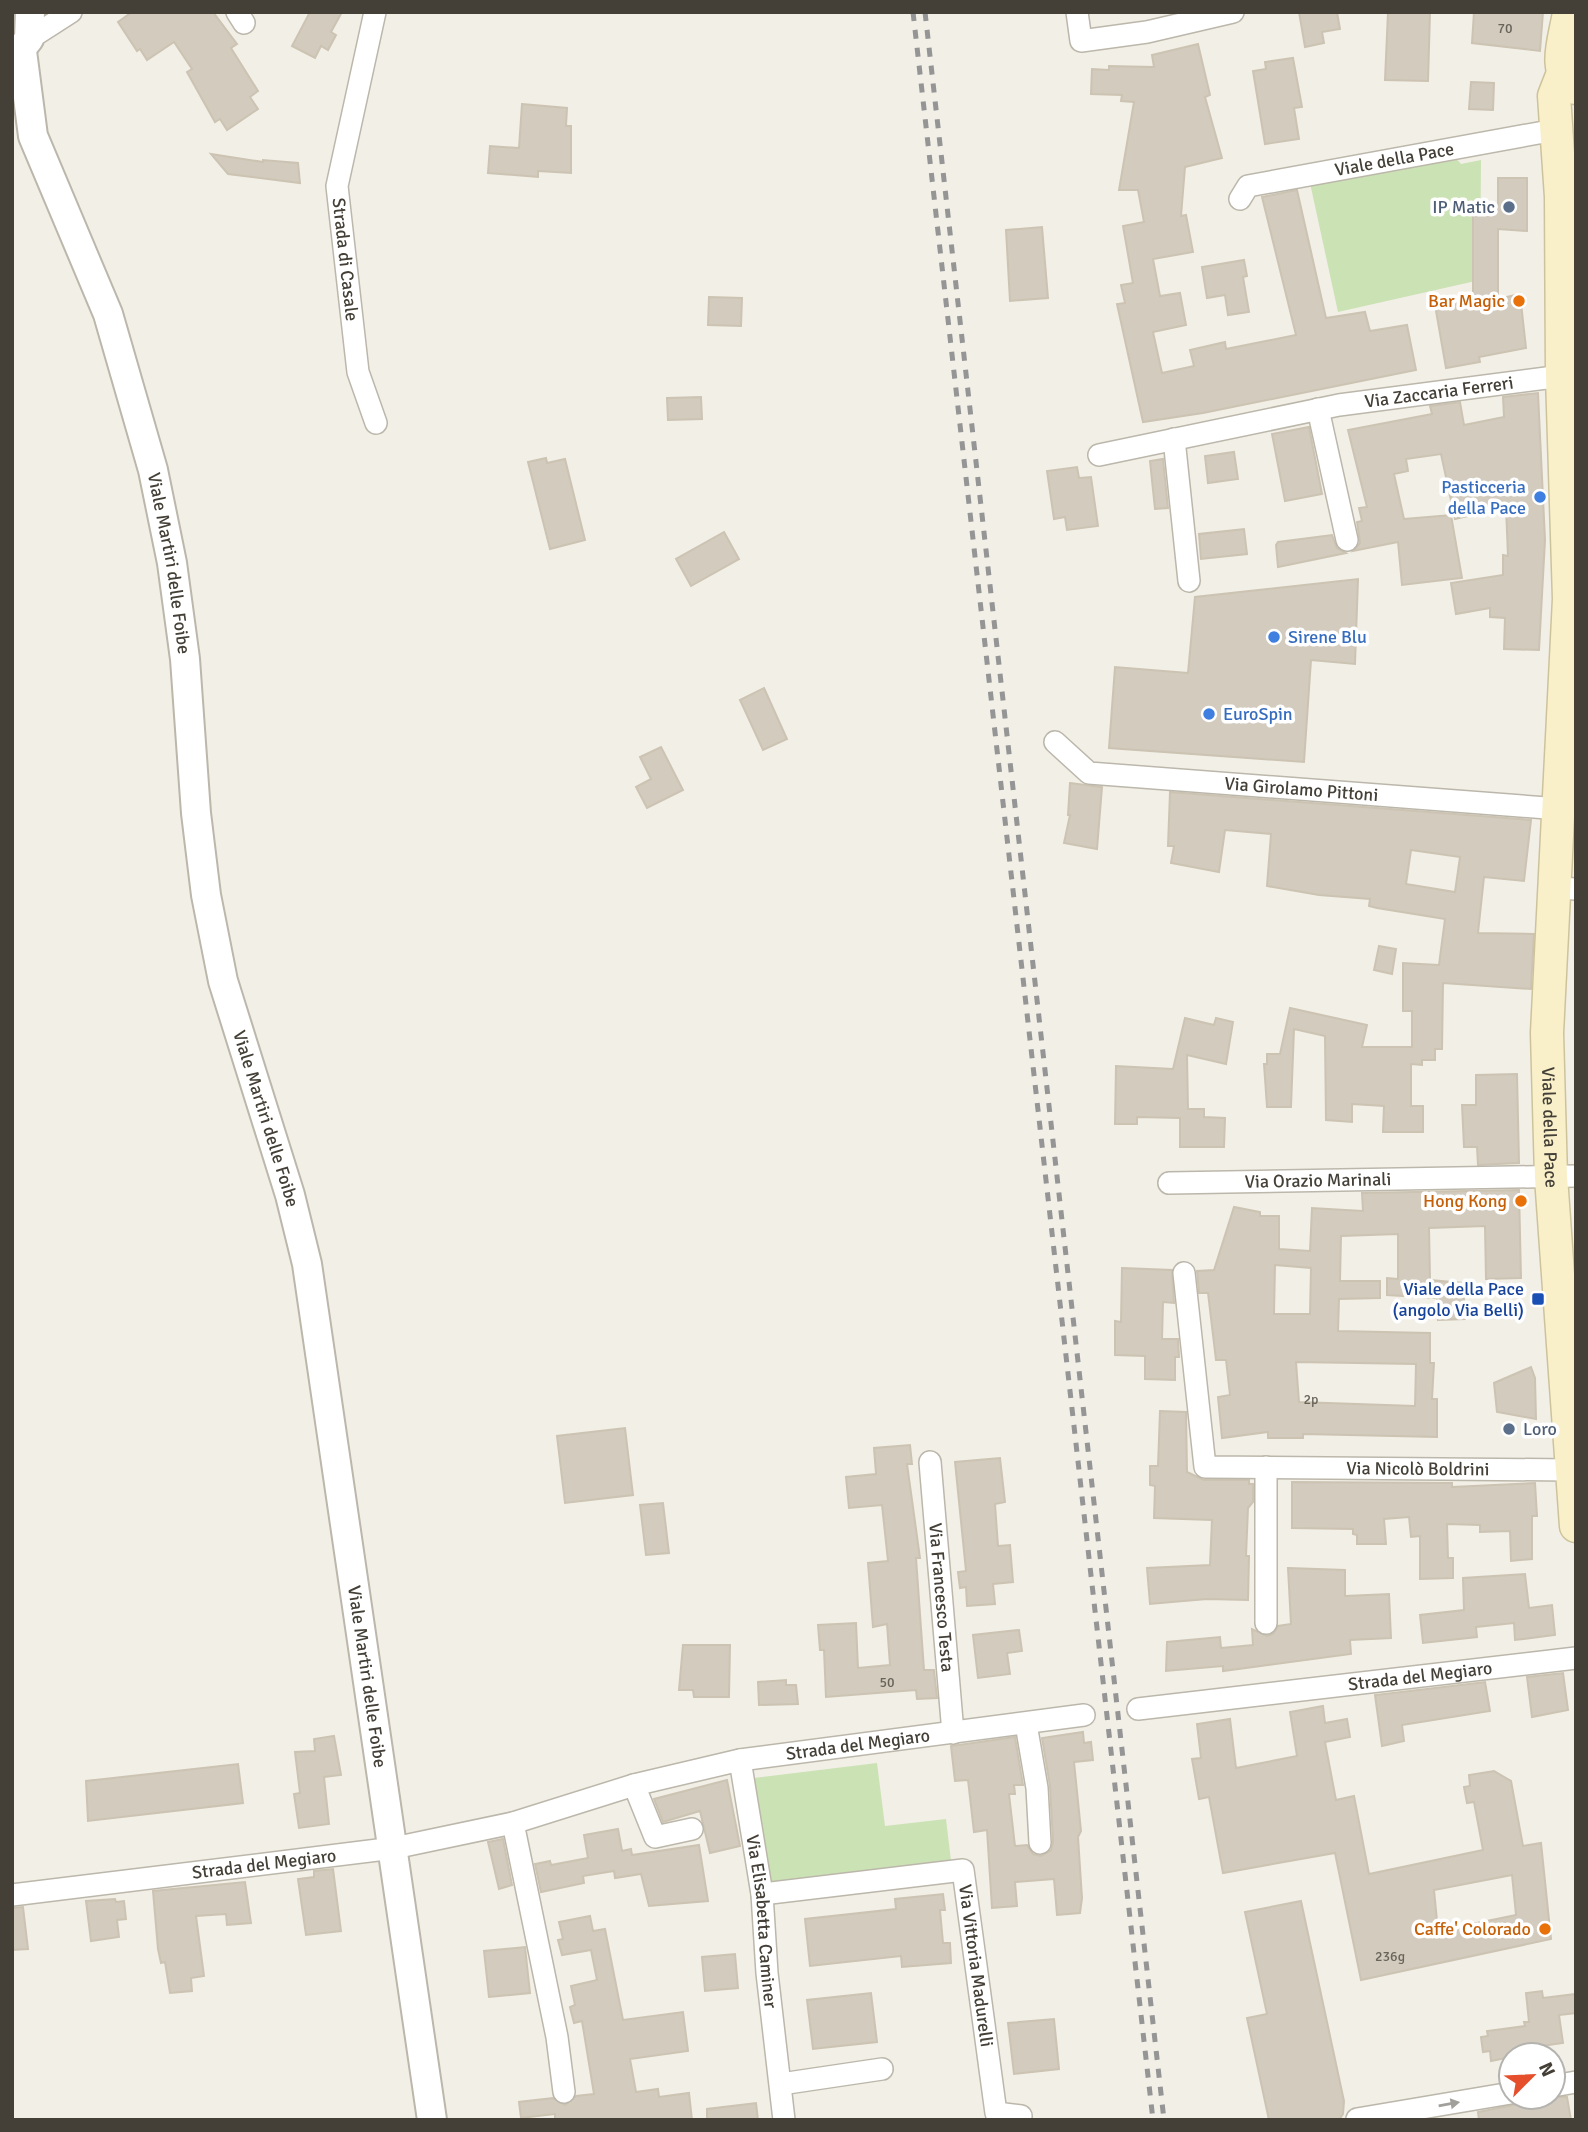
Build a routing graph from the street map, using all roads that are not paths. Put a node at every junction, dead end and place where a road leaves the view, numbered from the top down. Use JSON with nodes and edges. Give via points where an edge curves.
{"nodes":[{"id":1,"x":71,"y":12,"type":"edge"},
{"id":2,"x":375,"y":12,"type":"edge"},
{"id":3,"x":1077,"y":12,"type":"edge"},
{"id":4,"x":1233,"y":12,"type":"edge"},
{"id":5,"x":1180,"y":18,"type":"edge"},
{"id":6,"x":1570,"y":29,"type":"edge"},
{"id":7,"x":23,"y":41,"type":"edge"},
{"id":8,"x":1569,"y":81,"type":"edge"},
{"id":9,"x":12,"y":107,"type":"edge"},
{"id":10,"x":1565,"y":126,"type":"edge"},
{"id":11,"x":33,"y":136,"type":"junction"},
{"id":12,"x":1240,"y":200,"type":"dead end"},
{"id":13,"x":1569,"y":274,"type":"edge"},
{"id":14,"x":1562,"y":376,"type":"junction"},
{"id":15,"x":1318,"y":409,"type":"junction"},
{"id":16,"x":376,"y":423,"type":"dead end"},
{"id":17,"x":1174,"y":439,"type":"junction"},
{"id":18,"x":1100,"y":455,"type":"dead end"},
{"id":19,"x":1347,"y":540,"type":"dead end"},
{"id":20,"x":1189,"y":581,"type":"dead end"},
{"id":21,"x":1572,"y":599,"type":"edge"},
{"id":22,"x":1569,"y":729,"type":"edge"},
{"id":23,"x":1055,"y":742,"type":"dead end"},
{"id":24,"x":1560,"y":809,"type":"junction"},
{"id":25,"x":1565,"y":889,"type":"edge"},
{"id":26,"x":1564,"y":1177,"type":"edge"},
{"id":27,"x":1169,"y":1183,"type":"dead end"},
{"id":28,"x":1184,"y":1273,"type":"dead end"},
{"id":29,"x":930,"y":1462,"type":"dead end"},
{"id":30,"x":1266,"y":1467,"type":"junction"},
{"id":31,"x":1570,"y":1470,"type":"junction"},
{"id":32,"x":1576,"y":1526,"type":"edge"},
{"id":33,"x":1266,"y":1623,"type":"dead end"},
{"id":34,"x":1576,"y":1658,"type":"edge"},
{"id":35,"x":1138,"y":1709,"type":"dead end"},
{"id":36,"x":1084,"y":1715,"type":"dead end"},
{"id":37,"x":1026,"y":1724,"type":"junction"},
{"id":38,"x":953,"y":1733,"type":"junction"},
{"id":39,"x":740,"y":1760,"type":"junction"},
{"id":40,"x":634,"y":1785,"type":"junction"},
{"id":41,"x":513,"y":1824,"type":"junction"},
{"id":42,"x":692,"y":1829,"type":"dead end"},
{"id":43,"x":1040,"y":1843,"type":"dead end"},
{"id":44,"x":394,"y":1848,"type":"junction"},
{"id":45,"x":762,"y":1894,"type":"junction"},
{"id":46,"x":12,"y":1895,"type":"edge"},
{"id":47,"x":882,"y":2069,"type":"dead end"},
{"id":48,"x":781,"y":2084,"type":"junction"},
{"id":49,"x":564,"y":2092,"type":"dead end"},
{"id":50,"x":1497,"y":2095,"type":"edge"},
{"id":51,"x":1021,"y":2116,"type":"dead end"},
{"id":52,"x":1357,"y":2119,"type":"edge"},
{"id":53,"x":432,"y":2120,"type":"edge"},
{"id":54,"x":783,"y":2120,"type":"edge"}],
"edges":[{"from":1,"to":7,"type":"street"},
{"from":2,"to":16,"type":"street","name":"Strada di Casale","via":[[337,186],[358,372]]},
{"from":3,"to":5,"type":"street","via":[[1081,41]]},
{"from":4,"to":5,"type":"street"},
{"from":6,"to":8,"type":"main road","name":"Viale della Pace","via":[[1561,52]]},
{"from":7,"to":11,"type":"street","name":"Viale Martiri delle Foibe"},
{"from":8,"to":10,"type":"main road","name":"Viale della Pace","via":[[1553,96]]},
{"from":9,"to":11,"type":"street","name":"Viale Martiri delle Foibe"},
{"from":10,"to":12,"type":"street","name":"Viale della Pace","via":[[1248,186]]},
{"from":10,"to":13,"type":"main road","name":"Viale della Pace","via":[[1561,189]]},
{"from":11,"to":44,"type":"street","name":"Viale Martiri delle Foibe","via":[[108,314],[153,470],[185,659],[206,895],[223,981],[307,1264]]},
{"from":13,"to":14,"type":"main road","name":"Viale della Pace"},
{"from":14,"to":15,"type":"street","name":"Via Zaccaria Ferreri"},
{"from":14,"to":21,"type":"main road","name":"Viale della Pace"},
{"from":15,"to":17,"type":"street","name":"Via Zaccaria Ferreri"},
{"from":15,"to":19,"type":"street"},
{"from":17,"to":18,"type":"street","name":"Via Zaccaria Ferreri"},
{"from":17,"to":20,"type":"street"},
{"from":21,"to":22,"type":"main road","name":"Viale della Pace"},
{"from":22,"to":24,"type":"main road","name":"Viale della Pace"},
{"from":23,"to":24,"type":"street","name":"Via Girolamo Pittoni","via":[[1088,774]]},
{"from":24,"to":25,"type":"main road","name":"Viale della Pace"},
{"from":25,"to":26,"type":"main road","name":"Viale della Pace","via":[[1548,1034]]},
{"from":26,"to":27,"type":"street","name":"Via Orazio Marinali"},
{"from":26,"to":31,"type":"main road","name":"Viale della Pace"},
{"from":28,"to":30,"type":"street","name":"Via Nicolò Boldrini","via":[[1205,1467]]},
{"from":29,"to":38,"type":"street","name":"Via Francesco Testa"},
{"from":30,"to":31,"type":"street","name":"Via Nicolò Boldrini"},
{"from":30,"to":33,"type":"street"},
{"from":31,"to":32,"type":"main road","name":"Viale della Pace"},
{"from":34,"to":35,"type":"street","name":"Strada del Megiaro"},
{"from":36,"to":37,"type":"street","name":"Strada del Megiaro"},
{"from":37,"to":38,"type":"street","name":"Strada del Megiaro"},
{"from":37,"to":43,"type":"street"},
{"from":38,"to":39,"type":"street","name":"Strada del Megiaro"},
{"from":39,"to":40,"type":"street","name":"Strada del Megiaro"},
{"from":39,"to":45,"type":"street","name":"Via Elisabetta Caminer"},
{"from":40,"to":41,"type":"street","name":"Strada del Megiaro"},
{"from":40,"to":42,"type":"street","via":[[655,1837]]},
{"from":41,"to":44,"type":"street","name":"Strada del Megiaro"},
{"from":41,"to":49,"type":"street"},
{"from":44,"to":46,"type":"street","name":"Strada del Megiaro"},
{"from":44,"to":53,"type":"street","name":"Viale Martiri delle Foibe"},
{"from":45,"to":48,"type":"street","name":"Via Elisabetta Caminer"},
{"from":45,"to":51,"type":"street","name":"Via Vittoria Madurelli","via":[[963,1870],[996,2113]]},
{"from":47,"to":48,"type":"street"},
{"from":48,"to":54,"type":"street","name":"Via Elisabetta Caminer"},
{"from":52,"to":50,"type":"street","one_way":true}]}
